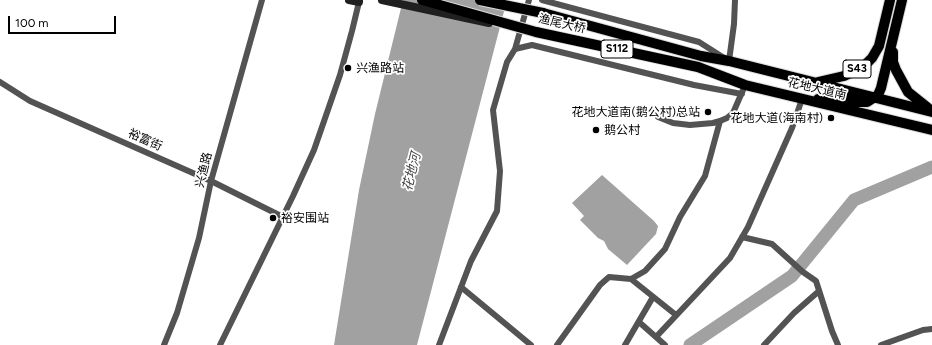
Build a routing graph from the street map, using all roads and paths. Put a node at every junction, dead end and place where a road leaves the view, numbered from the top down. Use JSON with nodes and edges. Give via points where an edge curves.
{"nodes":[{"id":1,"x":262,"y":0,"type":"edge"},
{"id":2,"x":349,"y":0,"type":"edge"},
{"id":3,"x":382,"y":0,"type":"edge"},
{"id":4,"x":422,"y":0,"type":"edge"},
{"id":5,"x":480,"y":0,"type":"edge"},
{"id":6,"x":498,"y":0,"type":"edge"},
{"id":7,"x":529,"y":0,"type":"edge"},
{"id":8,"x":542,"y":0,"type":"edge"},
{"id":9,"x":735,"y":0,"type":"edge"},
{"id":10,"x":890,"y":0,"type":"edge"},
{"id":11,"x":902,"y":0,"type":"edge"},
{"id":12,"x":359,"y":1,"type":"edge"},
{"id":13,"x":542,"y":13,"type":"junction"},
{"id":14,"x":536,"y":32,"type":"junction"},
{"id":15,"x":893,"y":38,"type":"junction"},
{"id":16,"x":514,"y":49,"type":"junction"},
{"id":17,"x":729,"y":61,"type":"junction"},
{"id":18,"x":698,"y":67,"type":"joint"},
{"id":19,"x":0,"y":82,"type":"edge"},
{"id":20,"x":814,"y":82,"type":"junction"},
{"id":21,"x":744,"y":89,"type":"junction"},
{"id":22,"x":874,"y":97,"type":"junction"},
{"id":23,"x":805,"y":99,"type":"junction"},
{"id":24,"x":932,"y":111,"type":"edge"},
{"id":25,"x":658,"y":117,"type":"dead end"},
{"id":26,"x":720,"y":121,"type":"junction"},
{"id":27,"x":932,"y":130,"type":"edge"},
{"id":28,"x":212,"y":181,"type":"junction"},
{"id":29,"x":283,"y":217,"type":"junction"},
{"id":30,"x":742,"y":237,"type":"junction"},
{"id":31,"x":631,"y":279,"type":"junction"},
{"id":32,"x":461,"y":287,"type":"junction"},
{"id":33,"x":819,"y":291,"type":"junction"},
{"id":34,"x":654,"y":297,"type":"junction"},
{"id":35,"x":676,"y":315,"type":"junction"},
{"id":36,"x":639,"y":322,"type":"junction"},
{"id":37,"x":932,"y":329,"type":"edge"},
{"id":38,"x":656,"y":337,"type":"junction"},
{"id":39,"x":164,"y":345,"type":"edge"},
{"id":40,"x":220,"y":345,"type":"edge"},
{"id":41,"x":439,"y":345,"type":"edge"},
{"id":42,"x":531,"y":345,"type":"edge"},
{"id":43,"x":557,"y":345,"type":"edge"},
{"id":44,"x":625,"y":345,"type":"edge"},
{"id":45,"x":665,"y":345,"type":"edge"},
{"id":46,"x":764,"y":345,"type":"edge"},
{"id":47,"x":838,"y":345,"type":"edge"},
{"id":48,"x":881,"y":345,"type":"edge"}],
"edges":[{"from":1,"to":28,"type":"street","name":"兴渔路"},
{"from":2,"to":12,"type":"main road"},
{"from":3,"to":14,"type":"main road","bridge":true},
{"from":4,"to":14,"type":"main road","name":"渔尾大桥","number":"S112","bridge":true},
{"from":5,"to":13,"type":"main road","number":"S112","bridge":true},
{"from":6,"to":13,"type":"main road","bridge":true},
{"from":7,"to":16,"type":"street"},
{"from":8,"to":17,"type":"street","via":[[699,42]]},
{"from":9,"to":17,"type":"street"},
{"from":10,"to":20,"type":"main road","number":"S43","via":[[879,46],[872,58],[863,67],[844,76]]},
{"from":11,"to":15,"type":"main road","number":"S43"},
{"from":12,"to":29,"type":"street","via":[[326,116],[314,150]]},
{"from":13,"to":17,"type":"main road","name":"花地大道南","number":"S112","via":[[701,56]]},
{"from":14,"to":18,"type":"main road","name":"渔尾大桥","number":"S112"},
{"from":15,"to":22,"type":"main road","number":"S43","via":[[881,88]]},
{"from":15,"to":24,"type":"main road","via":[[893,62],[896,70],[908,92]]},
{"from":16,"to":21,"type":"street","via":[[532,45],[694,85]]},
{"from":16,"to":32,"type":"street","via":[[507,62],[493,110],[500,171],[497,211],[471,261]]},
{"from":17,"to":20,"type":"main road","name":"花地大道南","number":"S112"},
{"from":18,"to":21,"type":"main road","name":"花地大道南","number":"S112"},
{"from":19,"to":28,"type":"street","name":"裕富街","via":[[30,101]]},
{"from":20,"to":22,"type":"main road","name":"花地大道南"},
{"from":20,"to":23,"type":"main road","via":[[818,95]]},
{"from":21,"to":23,"type":"main road","name":"花地大道南","number":"S112"},
{"from":21,"to":26,"type":"street","via":[[733,113]]},
{"from":22,"to":23,"type":"main road","via":[[867,102],[837,98]]},
{"from":22,"to":24,"type":"main road","name":"花地大道南"},
{"from":23,"to":27,"type":"main road","name":"花地大道南","number":"S112"},
{"from":23,"to":30,"type":"street"},
{"from":25,"to":26,"type":"street","via":[[673,123],[690,125]]},
{"from":26,"to":31,"type":"street","via":[[705,176],[680,217],[665,249],[645,271]]},
{"from":28,"to":29,"type":"street","name":"裕富街"},
{"from":28,"to":39,"type":"street","name":"兴渔路","via":[[199,238],[177,313]]},
{"from":29,"to":40,"type":"street"},
{"from":30,"to":33,"type":"street","via":[[772,244],[816,282]]},
{"from":30,"to":35,"type":"street","via":[[730,258]]},
{"from":31,"to":34,"type":"street"},
{"from":31,"to":43,"type":"street","via":[[608,277]]},
{"from":32,"to":41,"type":"street"},
{"from":32,"to":42,"type":"street"},
{"from":33,"to":46,"type":"street"},
{"from":33,"to":47,"type":"street"},
{"from":34,"to":35,"type":"street"},
{"from":34,"to":36,"type":"street"},
{"from":35,"to":38,"type":"street"},
{"from":36,"to":38,"type":"street"},
{"from":36,"to":44,"type":"street"},
{"from":37,"to":48,"type":"street"},
{"from":38,"to":45,"type":"street"}]}
